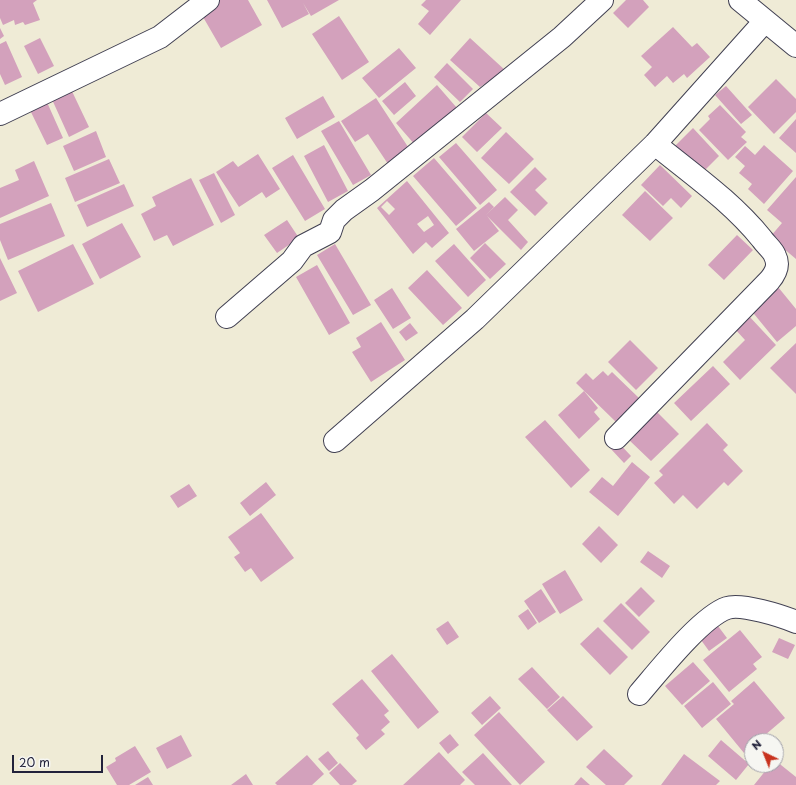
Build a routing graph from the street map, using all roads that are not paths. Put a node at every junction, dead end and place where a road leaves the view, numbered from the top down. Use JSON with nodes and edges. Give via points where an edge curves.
{"nodes":[{"id":1,"x":208,"y":0,"type":"edge"},
{"id":2,"x":602,"y":0,"type":"edge"},
{"id":3,"x":740,"y":0,"type":"edge"},
{"id":4,"x":765,"y":21,"type":"junction"},
{"id":5,"x":796,"y":46,"type":"edge"},
{"id":6,"x":0,"y":114,"type":"edge"},
{"id":7,"x":655,"y":144,"type":"junction"},
{"id":8,"x":227,"y":317,"type":"dead end"},
{"id":9,"x":616,"y":438,"type":"dead end"},
{"id":10,"x":335,"y":441,"type":"dead end"},
{"id":11,"x":796,"y":622,"type":"edge"},
{"id":12,"x":639,"y":694,"type":"dead end"}],
"edges":[{"from":1,"to":6,"type":"street","via":[[160,37]]},
{"from":2,"to":8,"type":"street","via":[[556,42],[344,210],[334,220],[330,232],[303,246],[292,260]]},
{"from":3,"to":4,"type":"street"},
{"from":4,"to":5,"type":"street"},
{"from":4,"to":7,"type":"street"},
{"from":7,"to":9,"type":"street","via":[[746,219],[775,256],[777,265],[776,272],[769,281]]},
{"from":7,"to":10,"type":"street","via":[[475,319]]},
{"from":11,"to":12,"type":"street","via":[[738,607],[727,608],[713,616],[687,640]]}]}
